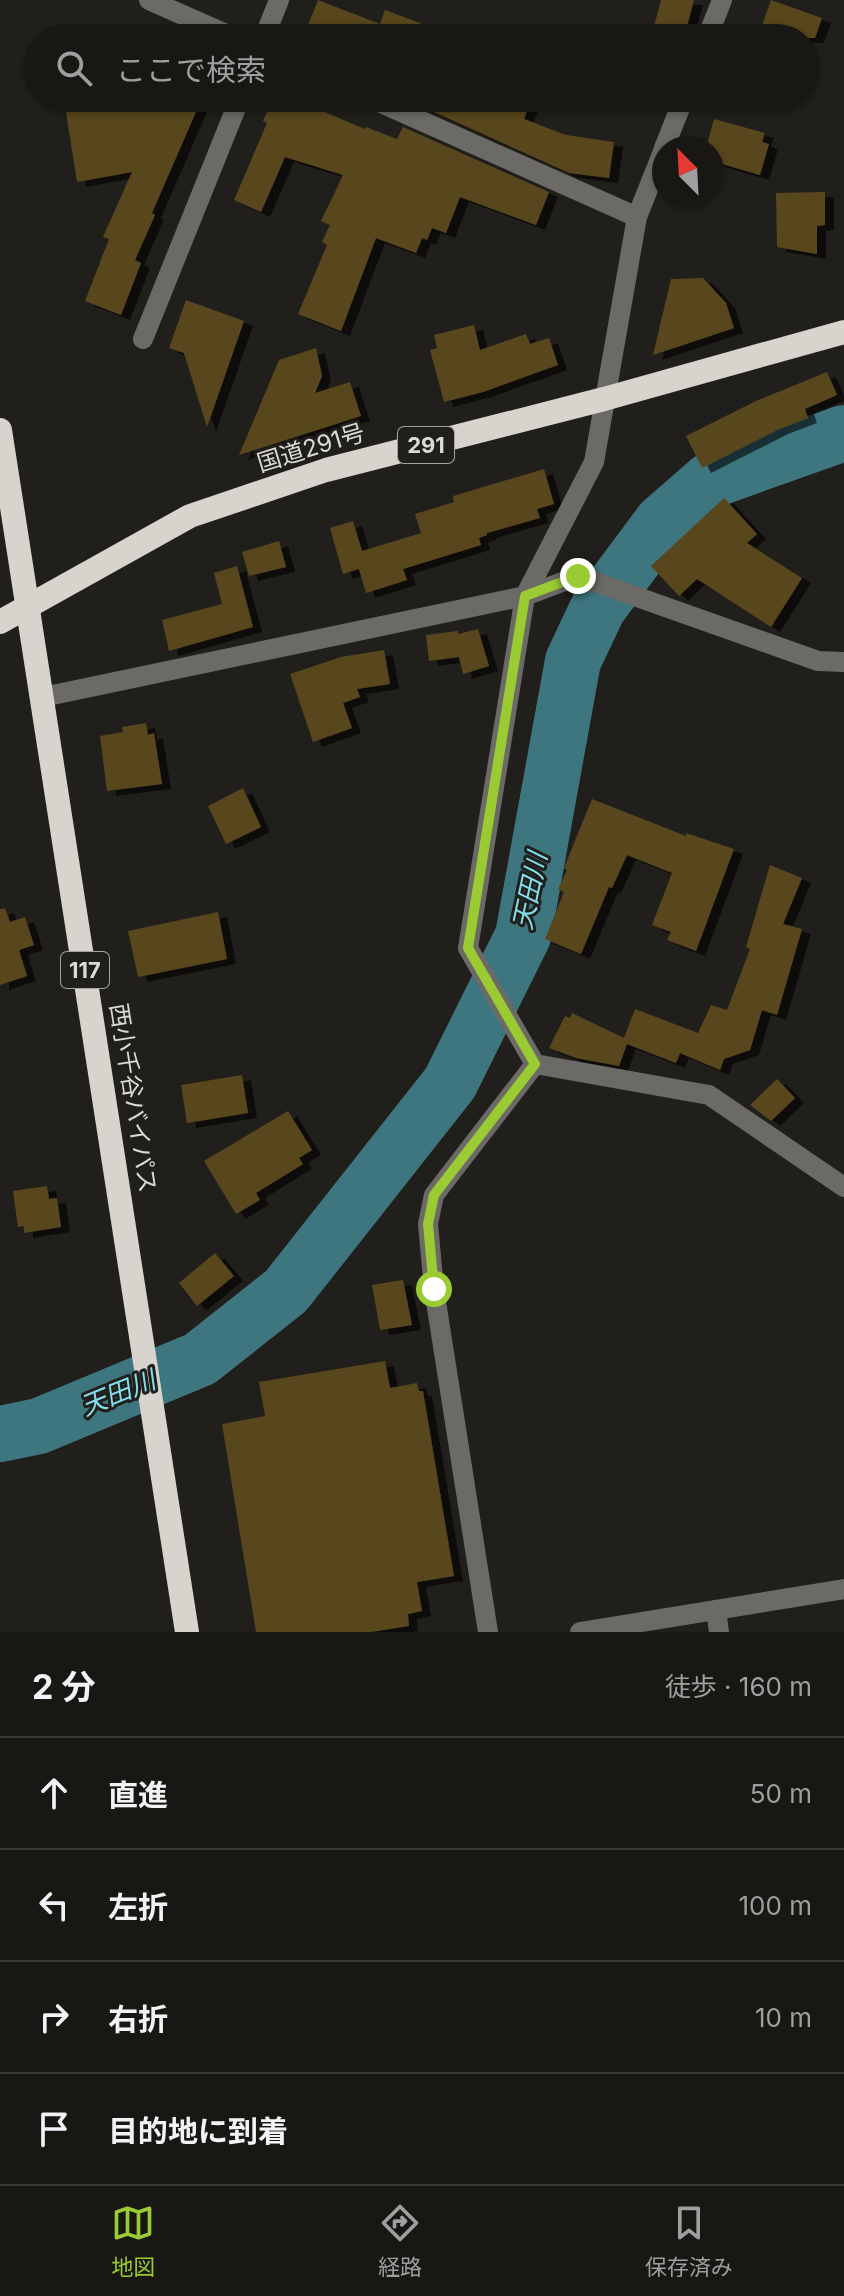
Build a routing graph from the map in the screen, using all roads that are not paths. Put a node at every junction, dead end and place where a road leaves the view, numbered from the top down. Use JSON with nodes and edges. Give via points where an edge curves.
{"nodes":[{"id":1,"x":149,"y":0,"type":"edge"},
{"id":2,"x":279,"y":0,"type":"edge"},
{"id":3,"x":722,"y":0,"type":"edge"},
{"id":4,"x":203,"y":24,"type":"edge"},
{"id":5,"x":270,"y":24,"type":"edge"},
{"id":6,"x":713,"y":24,"type":"edge"},
{"id":7,"x":234,"y":112,"type":"edge"},
{"id":8,"x":401,"y":112,"type":"edge"},
{"id":9,"x":678,"y":112,"type":"edge"},
{"id":10,"x":669,"y":136,"type":"edge"},
{"id":11,"x":652,"y":179,"type":"edge"},
{"id":12,"x":637,"y":217,"type":"junction"},
{"id":13,"x":844,"y":332,"type":"edge"},
{"id":14,"x":143,"y":339,"type":"dead end"},
{"id":15,"x":604,"y":399,"type":"junction"},
{"id":16,"x":0,"y":430,"type":"edge"},
{"id":17,"x":525,"y":596,"type":"junction"},
{"id":18,"x":28,"y":608,"type":"junction"},
{"id":19,"x":0,"y":622,"type":"edge"},
{"id":20,"x":844,"y":662,"type":"edge"},
{"id":21,"x":43,"y":697,"type":"junction"},
{"id":22,"x":535,"y":1064,"type":"junction"},
{"id":23,"x":844,"y":1187,"type":"edge"},
{"id":24,"x":844,"y":1589,"type":"edge"},
{"id":25,"x":716,"y":1610,"type":"junction"},
{"id":26,"x":187,"y":1632,"type":"edge"},
{"id":27,"x":488,"y":1632,"type":"edge"},
{"id":28,"x":580,"y":1632,"type":"edge"},
{"id":29,"x":719,"y":1632,"type":"edge"}],
"edges":[{"from":1,"to":4,"type":"street"},
{"from":2,"to":5,"type":"street"},
{"from":3,"to":6,"type":"street"},
{"from":7,"to":14,"type":"street"},
{"from":8,"to":12,"type":"street"},
{"from":9,"to":10,"type":"street"},
{"from":11,"to":12,"type":"street"},
{"from":12,"to":15,"type":"street"},
{"from":13,"to":15,"type":"highway","name":"国道291号","number":"291"},
{"from":15,"to":17,"type":"street","via":[[594,462]]},
{"from":15,"to":18,"type":"highway","name":"国道291号","number":"291","via":[[326,470],[190,516]]},
{"from":16,"to":18,"type":"highway","name":"西小千谷バイパス","number":"117"},
{"from":17,"to":20,"type":"street","via":[[578,576],[818,661]]},
{"from":17,"to":21,"type":"street"},
{"from":17,"to":22,"type":"street","via":[[468,948]]},
{"from":18,"to":19,"type":"highway","name":"国道291号","number":"291"},
{"from":18,"to":21,"type":"highway","name":"西小千谷バイパス","number":"117"},
{"from":21,"to":26,"type":"highway","name":"西小千谷バイパス","number":"117"},
{"from":22,"to":23,"type":"street","via":[[709,1095]]},
{"from":22,"to":27,"type":"street","via":[[434,1195],[428,1224]]},
{"from":24,"to":25,"type":"street"},
{"from":25,"to":28,"type":"street"},
{"from":25,"to":29,"type":"street"}]}
